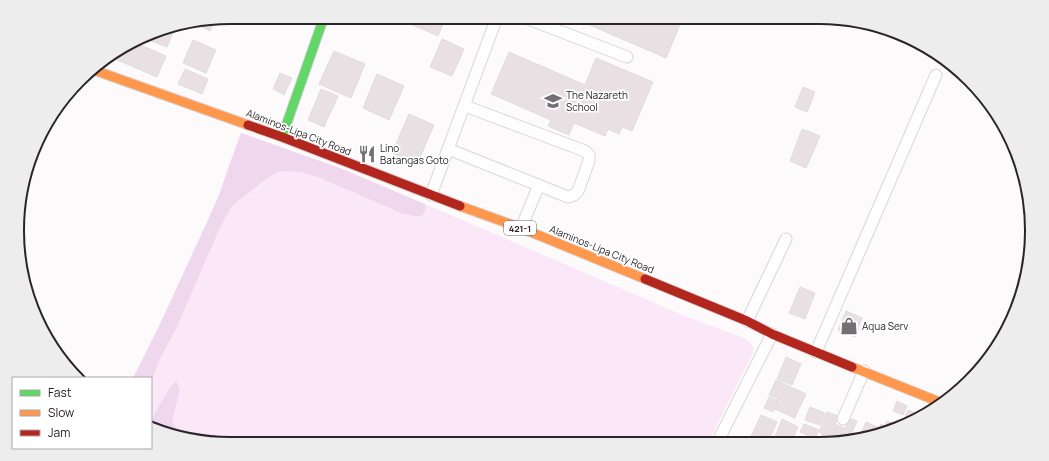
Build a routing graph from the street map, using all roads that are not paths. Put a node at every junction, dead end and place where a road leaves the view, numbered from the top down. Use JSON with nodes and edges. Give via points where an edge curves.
{"nodes":[{"id":1,"x":322,"y":24,"type":"edge"},
{"id":2,"x":494,"y":24,"type":"edge"},
{"id":3,"x":541,"y":24,"type":"edge"},
{"id":4,"x":627,"y":57,"type":"dead end"},
{"id":5,"x":99,"y":72,"type":"edge"},
{"id":6,"x":936,"y":75,"type":"dead end"},
{"id":7,"x":465,"y":106,"type":"junction"},
{"id":8,"x":282,"y":137,"type":"junction"},
{"id":9,"x":448,"y":149,"type":"junction"},
{"id":10,"x":538,"y":185,"type":"junction"},
{"id":11,"x":431,"y":196,"type":"junction"},
{"id":12,"x":521,"y":228,"type":"junction"},
{"id":13,"x":786,"y":239,"type":"dead end"},
{"id":14,"x":747,"y":321,"type":"junction"},
{"id":15,"x":772,"y":334,"type":"junction"},
{"id":16,"x":816,"y":352,"type":"junction"},
{"id":17,"x":864,"y":371,"type":"junction"},
{"id":18,"x":935,"y":400,"type":"edge"},
{"id":19,"x":843,"y":419,"type":"dead end"},
{"id":20,"x":720,"y":437,"type":"edge"}],
"edges":[{"from":1,"to":8,"type":"main road"},
{"from":2,"to":7,"type":"lane"},
{"from":3,"to":4,"type":"lane"},
{"from":5,"to":8,"type":"main road","name":"Alaminos-Lipa City Road","number":"421-1"},
{"from":6,"to":16,"type":"lane"},
{"from":7,"to":9,"type":"lane"},
{"from":7,"to":10,"type":"lane","via":[[585,151],[589,156],[578,191],[574,195],[568,197]]},
{"from":8,"to":11,"type":"main road","name":"Alaminos-Lipa City Road","number":"421-1"},
{"from":9,"to":10,"type":"lane"},
{"from":9,"to":11,"type":"lane"},
{"from":10,"to":12,"type":"lane"},
{"from":11,"to":12,"type":"main road","name":"Alaminos-Lipa City Road","number":"421-1"},
{"from":12,"to":14,"type":"main road","name":"Alaminos-Lipa City Road","number":"421-1"},
{"from":13,"to":14,"type":"lane"},
{"from":14,"to":15,"type":"main road","name":"Alaminos-Lipa City Road","number":"421-1"},
{"from":15,"to":16,"type":"main road","name":"Alaminos-Lipa City Road","number":"421-1"},
{"from":15,"to":20,"type":"lane"},
{"from":16,"to":17,"type":"main road","name":"Alaminos-Lipa City Road","number":"421-1"},
{"from":17,"to":18,"type":"main road","name":"Alaminos-Lipa City Road","number":"421-1"},
{"from":17,"to":19,"type":"lane"}]}
